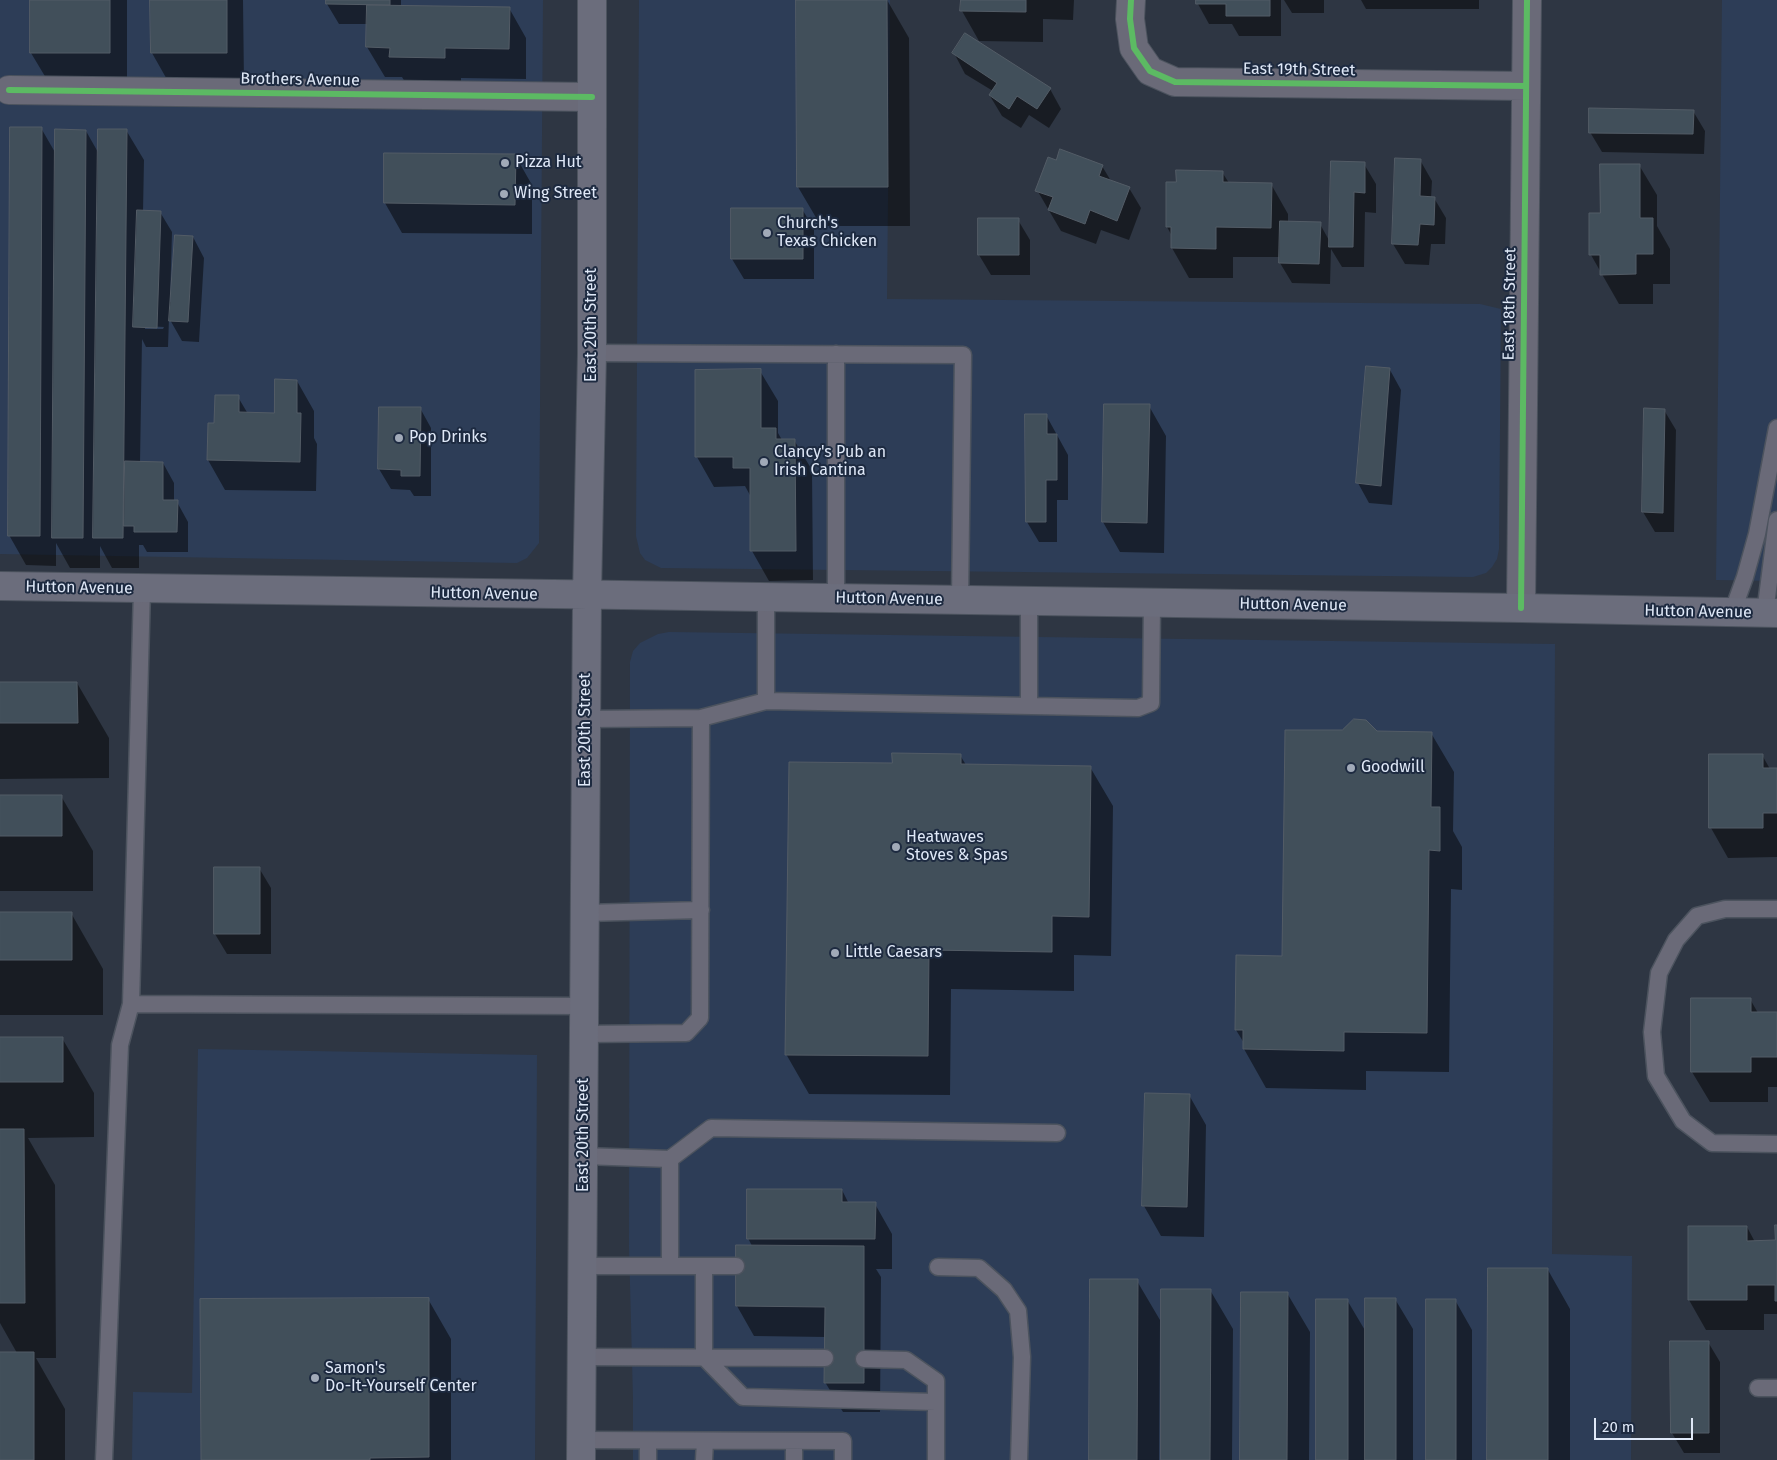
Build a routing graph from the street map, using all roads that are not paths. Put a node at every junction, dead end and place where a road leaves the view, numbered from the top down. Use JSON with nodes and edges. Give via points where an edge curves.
{"nodes":[{"id":1,"x":592,"y":0,"type":"edge"},
{"id":2,"x":1130,"y":0,"type":"edge"},
{"id":3,"x":1527,"y":0,"type":"edge"},
{"id":4,"x":1526,"y":86,"type":"junction"},
{"id":5,"x":9,"y":90,"type":"dead end"},
{"id":6,"x":592,"y":97,"type":"junction"},
{"id":7,"x":592,"y":352,"type":"junction"},
{"id":8,"x":836,"y":354,"type":"junction"},
{"id":9,"x":1777,"y":428,"type":"edge"},
{"id":10,"x":1777,"y":520,"type":"edge"},
{"id":11,"x":0,"y":586,"type":"edge"},
{"id":12,"x":142,"y":589,"type":"junction"},
{"id":13,"x":587,"y":596,"type":"junction"},
{"id":14,"x":766,"y":598,"type":"junction"},
{"id":15,"x":836,"y":598,"type":"junction"},
{"id":16,"x":960,"y":600,"type":"junction"},
{"id":17,"x":1029,"y":601,"type":"junction"},
{"id":18,"x":1152,"y":603,"type":"junction"},
{"id":19,"x":1521,"y":608,"type":"junction"},
{"id":20,"x":1732,"y":613,"type":"junction"},
{"id":21,"x":1771,"y":613,"type":"edge"},
{"id":22,"x":766,"y":701,"type":"junction"},
{"id":23,"x":1029,"y":706,"type":"junction"},
{"id":24,"x":701,"y":718,"type":"junction"},
{"id":25,"x":587,"y":719,"type":"junction"},
{"id":26,"x":1777,"y":909,"type":"edge"},
{"id":27,"x":701,"y":910,"type":"junction"},
{"id":28,"x":585,"y":913,"type":"junction"},
{"id":29,"x":131,"y":1004,"type":"junction"},
{"id":30,"x":584,"y":1006,"type":"junction"},
{"id":31,"x":584,"y":1034,"type":"junction"},
{"id":32,"x":1057,"y":1133,"type":"dead end"},
{"id":33,"x":1777,"y":1144,"type":"edge"},
{"id":34,"x":583,"y":1156,"type":"junction"},
{"id":35,"x":670,"y":1159,"type":"junction"},
{"id":36,"x":583,"y":1266,"type":"junction"},
{"id":37,"x":670,"y":1266,"type":"junction"},
{"id":38,"x":736,"y":1266,"type":"dead end"},
{"id":39,"x":704,"y":1267,"type":"junction"},
{"id":40,"x":938,"y":1267,"type":"dead end"},
{"id":41,"x":582,"y":1357,"type":"junction"},
{"id":42,"x":704,"y":1357,"type":"junction"},
{"id":43,"x":825,"y":1358,"type":"dead end"},
{"id":44,"x":864,"y":1359,"type":"dead end"},
{"id":45,"x":1758,"y":1388,"type":"dead end"},
{"id":46,"x":1777,"y":1388,"type":"edge"},
{"id":47,"x":936,"y":1402,"type":"junction"},
{"id":48,"x":648,"y":1440,"type":"junction"},
{"id":49,"x":705,"y":1440,"type":"junction"},
{"id":50,"x":794,"y":1441,"type":"junction"},
{"id":51,"x":581,"y":1450,"type":"edge"},
{"id":52,"x":104,"y":1460,"type":"edge"},
{"id":53,"x":648,"y":1460,"type":"edge"},
{"id":54,"x":704,"y":1460,"type":"edge"},
{"id":55,"x":794,"y":1460,"type":"edge"},
{"id":56,"x":843,"y":1460,"type":"edge"},
{"id":57,"x":936,"y":1460,"type":"edge"},
{"id":58,"x":1019,"y":1460,"type":"edge"}],
"edges":[{"from":1,"to":6,"type":"main road","name":"East 20th Street"},
{"from":2,"to":4,"type":"street","name":"East 19th Street","via":[[1134,48],[1150,71],[1175,82]]},
{"from":3,"to":4,"type":"street","name":"East 18th Street"},
{"from":4,"to":19,"type":"street","name":"East 18th Street"},
{"from":5,"to":6,"type":"street","name":"Brothers Avenue"},
{"from":6,"to":7,"type":"main road","name":"East 20th Street"},
{"from":7,"to":8,"type":"lane"},
{"from":7,"to":13,"type":"main road","name":"East 20th Street"},
{"from":8,"to":15,"type":"lane"},
{"from":8,"to":16,"type":"lane","via":[[963,355]]},
{"from":9,"to":20,"type":"lane","via":[[1757,534]]},
{"from":10,"to":21,"type":"lane"},
{"from":11,"to":12,"type":"main road","name":"Hutton Avenue"},
{"from":12,"to":13,"type":"main road","name":"Hutton Avenue"},
{"from":12,"to":29,"type":"lane"},
{"from":13,"to":14,"type":"main road","name":"Hutton Avenue"},
{"from":13,"to":25,"type":"main road","name":"East 20th Street"},
{"from":14,"to":15,"type":"main road","name":"Hutton Avenue"},
{"from":14,"to":22,"type":"lane"},
{"from":15,"to":16,"type":"main road","name":"Hutton Avenue"},
{"from":16,"to":17,"type":"main road","name":"Hutton Avenue"},
{"from":17,"to":18,"type":"main road","name":"Hutton Avenue"},
{"from":17,"to":23,"type":"lane"},
{"from":18,"to":19,"type":"main road","name":"Hutton Avenue"},
{"from":18,"to":23,"type":"lane","via":[[1151,702],[1138,708]]},
{"from":19,"to":20,"type":"main road","name":"Hutton Avenue"},
{"from":20,"to":21,"type":"main road","name":"Hutton Avenue"},
{"from":22,"to":23,"type":"lane"},
{"from":22,"to":24,"type":"lane"},
{"from":24,"to":25,"type":"lane"},
{"from":24,"to":27,"type":"lane"},
{"from":25,"to":28,"type":"main road","name":"East 20th Street"},
{"from":26,"to":33,"type":"lane","via":[[1725,909],[1697,916],[1676,940],[1659,973],[1652,1032],[1656,1076],[1684,1121],[1712,1143]]},
{"from":27,"to":28,"type":"lane"},
{"from":27,"to":31,"type":"lane","via":[[700,1018],[696,1024],[686,1034]]},
{"from":28,"to":30,"type":"main road","name":"East 20th Street"},
{"from":29,"to":30,"type":"lane"},
{"from":29,"to":52,"type":"lane","via":[[120,1045]]},
{"from":30,"to":31,"type":"main road","name":"East 20th Street"},
{"from":31,"to":34,"type":"main road","name":"East 20th Street"},
{"from":32,"to":35,"type":"lane","via":[[711,1128]]},
{"from":34,"to":35,"type":"lane"},
{"from":34,"to":36,"type":"main road","name":"East 20th Street"},
{"from":35,"to":37,"type":"lane"},
{"from":36,"to":37,"type":"lane"},
{"from":36,"to":41,"type":"main road","name":"East 20th Street"},
{"from":37,"to":39,"type":"lane"},
{"from":38,"to":39,"type":"lane"},
{"from":39,"to":42,"type":"lane"},
{"from":40,"to":58,"type":"lane","via":[[979,1268],[1004,1290],[1018,1311],[1022,1357]]},
{"from":41,"to":42,"type":"lane"},
{"from":41,"to":51,"type":"main road","name":"East 20th Street"},
{"from":42,"to":43,"type":"lane"},
{"from":42,"to":47,"type":"lane","via":[[743,1397]]},
{"from":44,"to":47,"type":"lane","via":[[906,1360],[936,1381]]},
{"from":45,"to":46,"type":"lane"},
{"from":47,"to":57,"type":"lane"},
{"from":48,"to":49,"type":"lane"},
{"from":48,"to":51,"type":"lane"},
{"from":48,"to":53,"type":"lane"},
{"from":49,"to":50,"type":"lane"},
{"from":49,"to":54,"type":"lane"},
{"from":50,"to":55,"type":"lane"},
{"from":50,"to":56,"type":"lane","via":[[843,1441]]}]}
